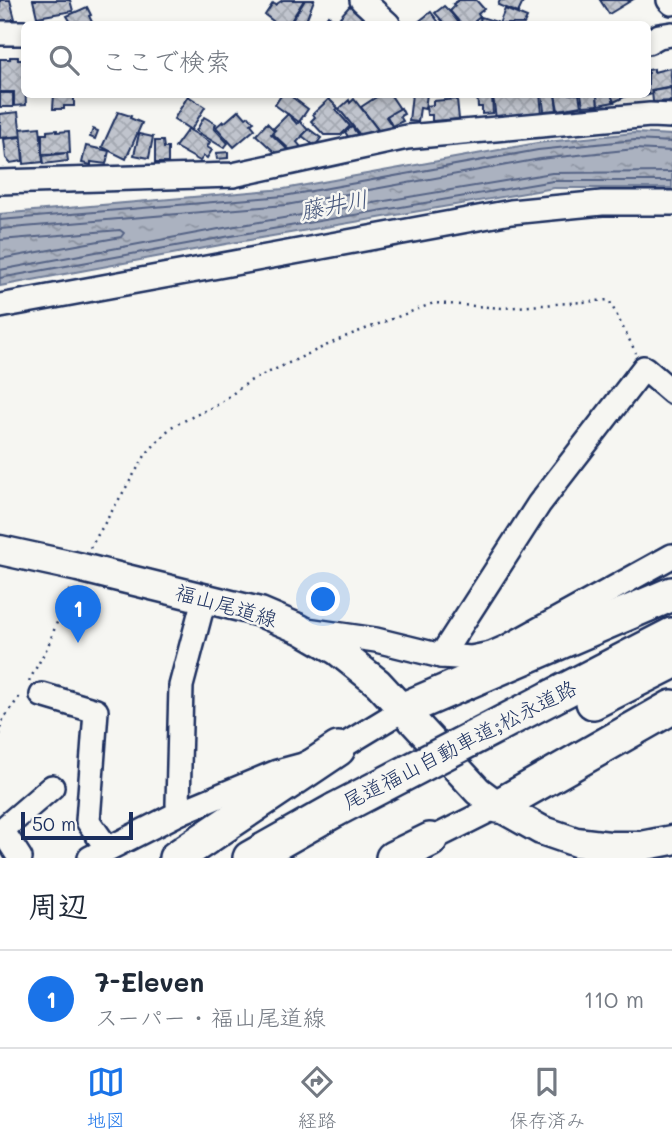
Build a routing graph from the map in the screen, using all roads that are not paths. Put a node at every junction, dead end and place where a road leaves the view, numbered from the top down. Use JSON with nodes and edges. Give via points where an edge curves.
{"nodes":[{"id":1,"x":362,"y":0,"type":"edge"},
{"id":2,"x":385,"y":21,"type":"edge"},
{"id":3,"x":0,"y":33,"type":"edge"},
{"id":4,"x":21,"y":33,"type":"edge"},
{"id":5,"x":672,"y":34,"type":"edge"},
{"id":6,"x":651,"y":40,"type":"edge"},
{"id":7,"x":672,"y":116,"type":"edge"},
{"id":8,"x":0,"y":182,"type":"edge"},
{"id":9,"x":672,"y":203,"type":"edge"},
{"id":10,"x":0,"y":306,"type":"edge"},
{"id":11,"x":672,"y":392,"type":"edge"},
{"id":12,"x":0,"y":550,"type":"edge"},
{"id":13,"x":672,"y":556,"type":"edge"},
{"id":14,"x":672,"y":594,"type":"edge"},
{"id":15,"x":204,"y":599,"type":"junction"},
{"id":16,"x":300,"y":629,"type":"junction"},
{"id":17,"x":672,"y":635,"type":"edge"},
{"id":18,"x":441,"y":656,"type":"junction"},
{"id":19,"x":672,"y":662,"type":"edge"},
{"id":20,"x":43,"y":695,"type":"dead end"},
{"id":21,"x":557,"y":707,"type":"junction"},
{"id":22,"x":672,"y":707,"type":"edge"},
{"id":23,"x":404,"y":709,"type":"junction"},
{"id":24,"x":338,"y":749,"type":"junction"},
{"id":25,"x":52,"y":787,"type":"dead end"},
{"id":26,"x":498,"y":806,"type":"junction"},
{"id":27,"x":181,"y":812,"type":"junction"},
{"id":28,"x":340,"y":820,"type":"junction"},
{"id":29,"x":672,"y":840,"type":"edge"},
{"id":30,"x":421,"y":849,"type":"edge"},
{"id":31,"x":100,"y":854,"type":"edge"},
{"id":32,"x":20,"y":858,"type":"edge"},
{"id":33,"x":176,"y":858,"type":"edge"},
{"id":34,"x":250,"y":858,"type":"edge"},
{"id":35,"x":296,"y":858,"type":"edge"},
{"id":36,"x":393,"y":858,"type":"edge"}],
"edges":[{"from":1,"to":2,"type":"street"},
{"from":3,"to":4,"type":"street"},
{"from":5,"to":6,"type":"street"},
{"from":7,"to":8,"type":"street","via":[[407,137],[233,175]]},
{"from":9,"to":10,"type":"street","via":[[603,203],[511,212]]},
{"from":11,"to":18,"type":"street","via":[[644,368],[539,504]]},
{"from":12,"to":15,"type":"main road","name":"福山尾道線"},
{"from":13,"to":18,"type":"street","via":[[491,654]]},
{"from":14,"to":23,"type":"highway"},
{"from":15,"to":16,"type":"main road","name":"福山尾道線","via":[[260,612]]},
{"from":15,"to":27,"type":"street","via":[[181,686]]},
{"from":16,"to":18,"type":"street"},
{"from":16,"to":23,"type":"main road","name":"福山尾道線","via":[[338,651]]},
{"from":17,"to":21,"type":"highway","name":"尾道福山自動車道;松永道路"},
{"from":19,"to":21,"type":"highway","name":"尾道福山自動車道;松永道路"},
{"from":20,"to":31,"type":"street","via":[[96,711],[88,821]]},
{"from":21,"to":28,"type":"highway","name":"尾道福山自動車道;松永道路","bridge":true},
{"from":22,"to":26,"type":"highway"},
{"from":23,"to":24,"type":"street"},
{"from":23,"to":26,"type":"main road","name":"福山尾道線","via":[[478,791]]},
{"from":24,"to":27,"type":"street"},
{"from":24,"to":33,"type":"highway"},
{"from":25,"to":32,"type":"street","via":[[2,831]]},
{"from":26,"to":29,"type":"main road","name":"福山尾道線","via":[[541,830],[576,842],[641,846]]},
{"from":26,"to":30,"type":"street"},
{"from":27,"to":31,"type":"street"},
{"from":28,"to":34,"type":"highway","name":"尾道福山自動車道;松永道路"},
{"from":28,"to":35,"type":"highway","name":"尾道福山自動車道;松永道路"},
{"from":30,"to":36,"type":"highway"}]}
